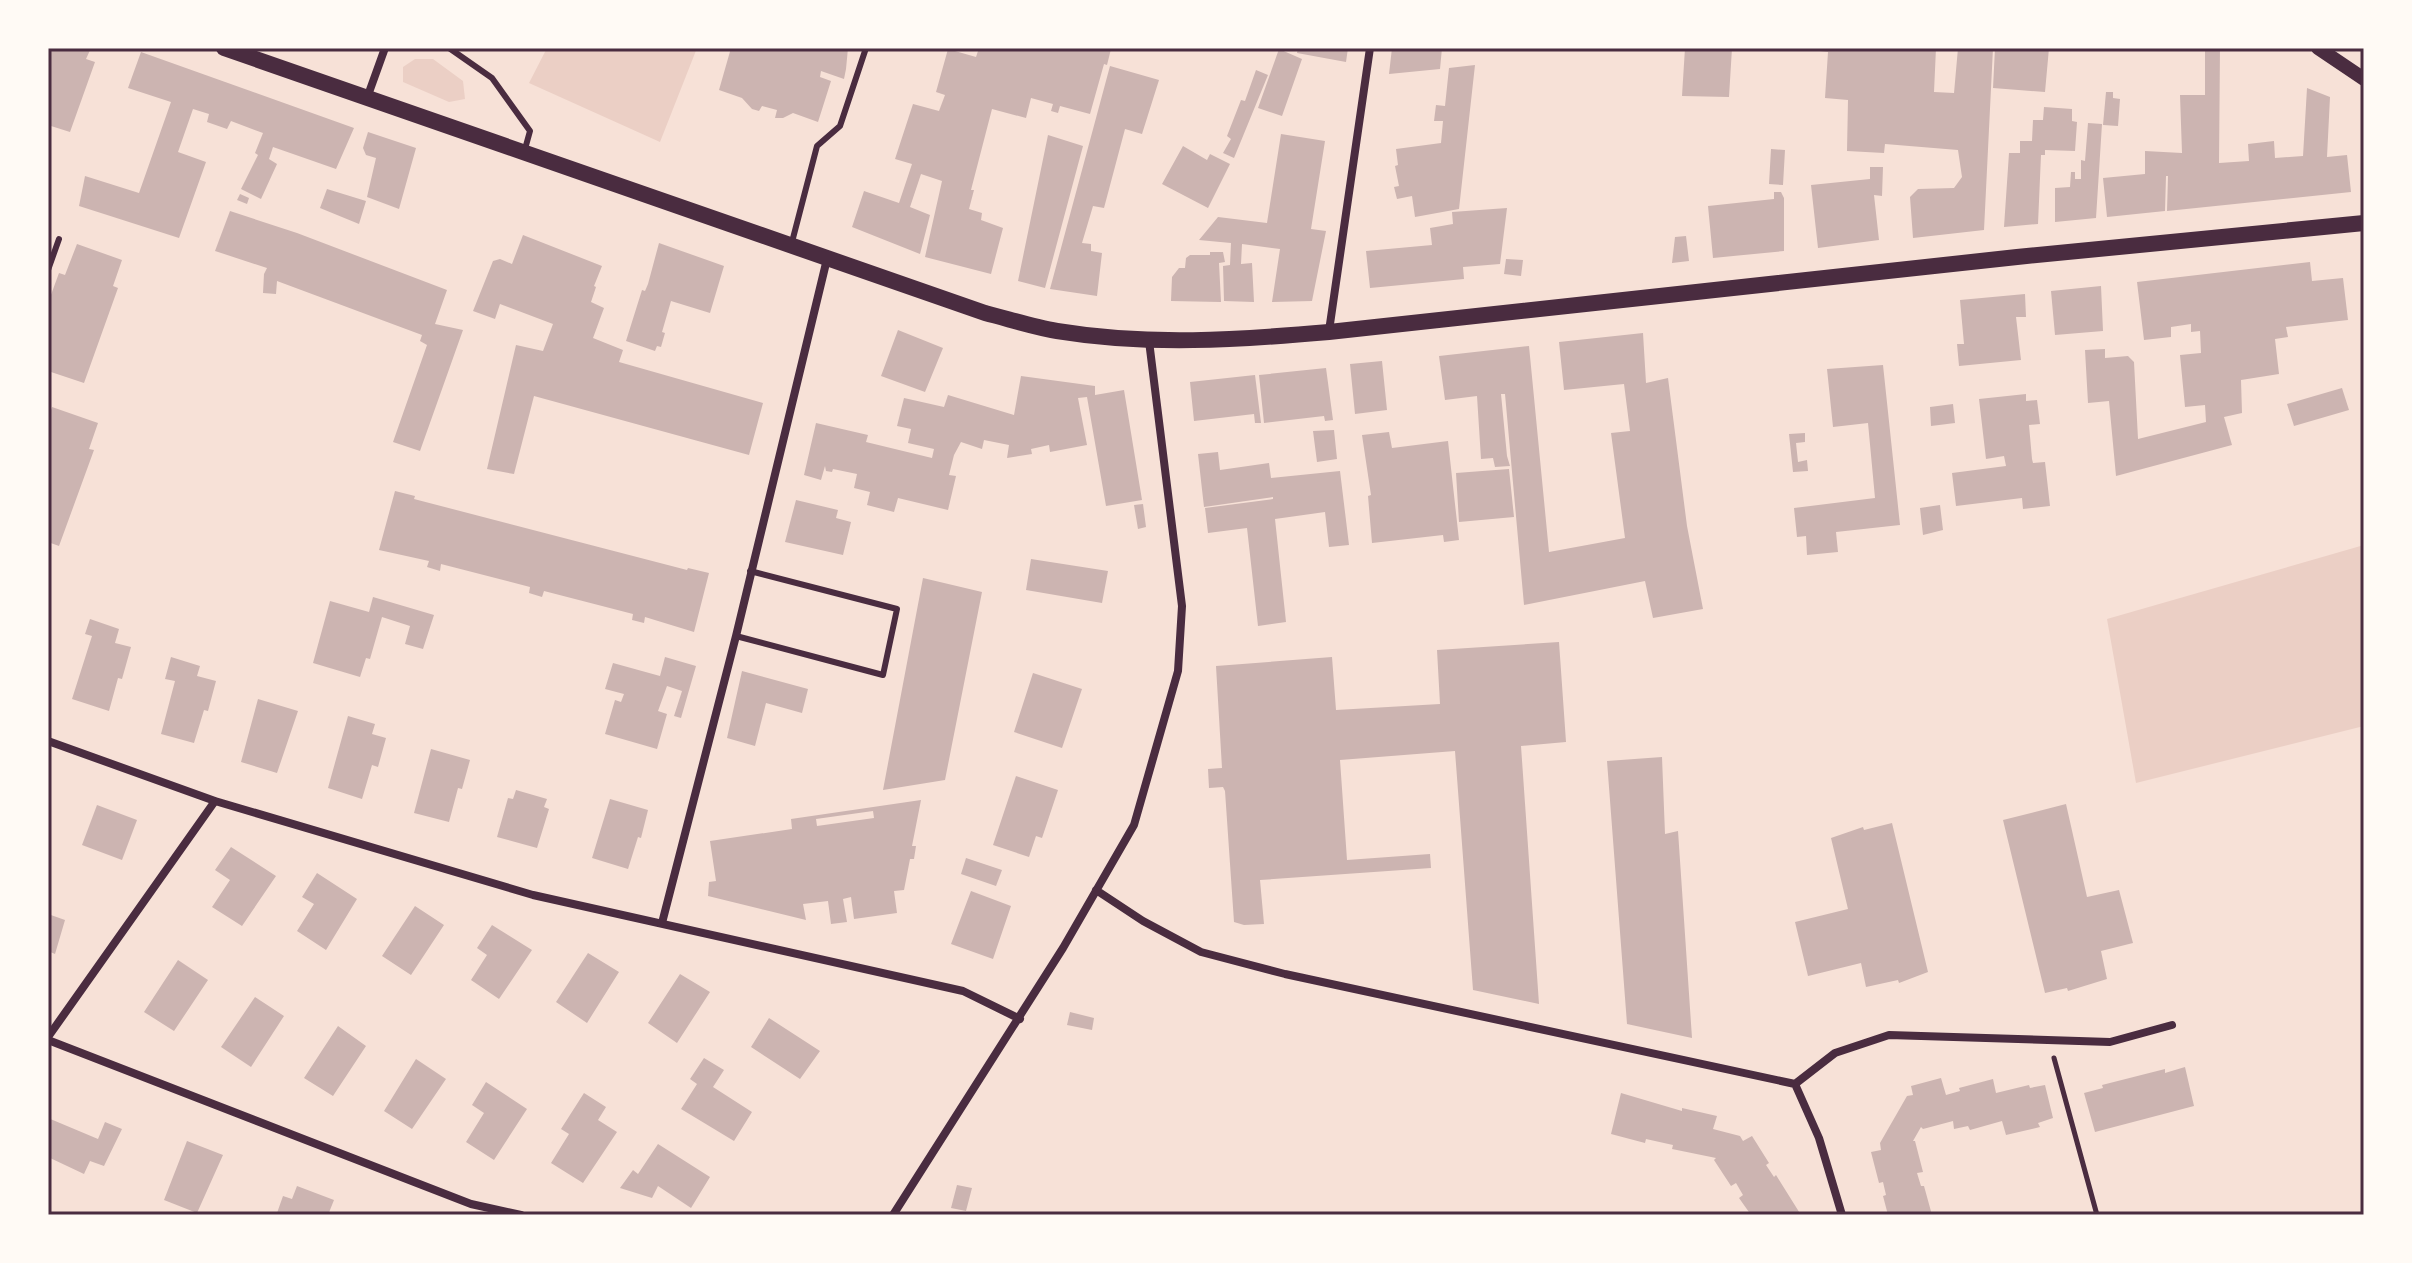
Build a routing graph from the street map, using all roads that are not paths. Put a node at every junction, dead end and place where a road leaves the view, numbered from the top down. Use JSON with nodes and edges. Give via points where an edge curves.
{"nodes":[{"id":1,"x":224,"y":48,"type":"edge"},
{"id":2,"x":385,"y":48,"type":"edge"},
{"id":3,"x":449,"y":48,"type":"edge"},
{"id":4,"x":866,"y":48,"type":"edge"},
{"id":5,"x":1370,"y":48,"type":"edge"},
{"id":6,"x":2318,"y":48,"type":"edge"},
{"id":7,"x":2364,"y":79,"type":"edge"},
{"id":8,"x":367,"y":98,"type":"junction"},
{"id":9,"x":525,"y":153,"type":"junction"},
{"id":10,"x":2364,"y":223,"type":"edge"},
{"id":11,"x":59,"y":239,"type":"dead end"},
{"id":12,"x":791,"y":245,"type":"junction"},
{"id":13,"x":827,"y":258,"type":"junction"},
{"id":14,"x":48,"y":270,"type":"edge"},
{"id":15,"x":1329,"y":332,"type":"junction"},
{"id":16,"x":1149,"y":341,"type":"junction"},
{"id":17,"x":750,"y":571,"type":"junction"},
{"id":18,"x":736,"y":636,"type":"junction"},
{"id":19,"x":48,"y":741,"type":"edge"},
{"id":20,"x":215,"y":801,"type":"junction"},
{"id":21,"x":1096,"y":890,"type":"junction"},
{"id":22,"x":662,"y":923,"type":"junction"},
{"id":23,"x":1020,"y":1019,"type":"junction"},
{"id":24,"x":2172,"y":1025,"type":"dead end"},
{"id":25,"x":48,"y":1038,"type":"edge"},
{"id":26,"x":1795,"y":1084,"type":"junction"},
{"id":27,"x":898,"y":1213,"type":"edge"},
{"id":28,"x":521,"y":1215,"type":"edge"},
{"id":29,"x":1842,"y":1215,"type":"edge"}],
"edges":[{"from":1,"to":8,"type":"main road"},
{"from":2,"to":8,"type":"street"},
{"from":3,"to":9,"type":"lane","via":[[492,78],[530,131]]},
{"from":4,"to":12,"type":"lane","via":[[840,126],[817,146]]},
{"from":5,"to":15,"type":"street"},
{"from":6,"to":7,"type":"street"},
{"from":8,"to":9,"type":"main road"},
{"from":9,"to":12,"type":"main road"},
{"from":10,"to":15,"type":"main road"},
{"from":11,"to":14,"type":"lane"},
{"from":12,"to":13,"type":"main road"},
{"from":13,"to":16,"type":"main road","via":[[985,313],[1056,331]]},
{"from":13,"to":17,"type":"street"},
{"from":15,"to":16,"type":"main road","via":[[1232,341]]},
{"from":16,"to":21,"type":"street","via":[[1182,606],[1178,671],[1134,825]]},
{"from":17,"to":18,"type":"street"},
{"from":17,"to":18,"type":"lane","via":[[897,609],[883,675]]},
{"from":18,"to":22,"type":"street"},
{"from":19,"to":20,"type":"street"},
{"from":20,"to":22,"type":"street","via":[[533,895]]},
{"from":20,"to":25,"type":"street"},
{"from":21,"to":23,"type":"street"},
{"from":21,"to":26,"type":"street","via":[[1201,952]]},
{"from":22,"to":23,"type":"street","via":[[963,991]]},
{"from":23,"to":27,"type":"street"},
{"from":24,"to":26,"type":"street","via":[[2110,1042],[1889,1035],[1835,1053]]},
{"from":25,"to":28,"type":"street","via":[[471,1204]]},
{"from":26,"to":29,"type":"street","via":[[1819,1138]]}]}
